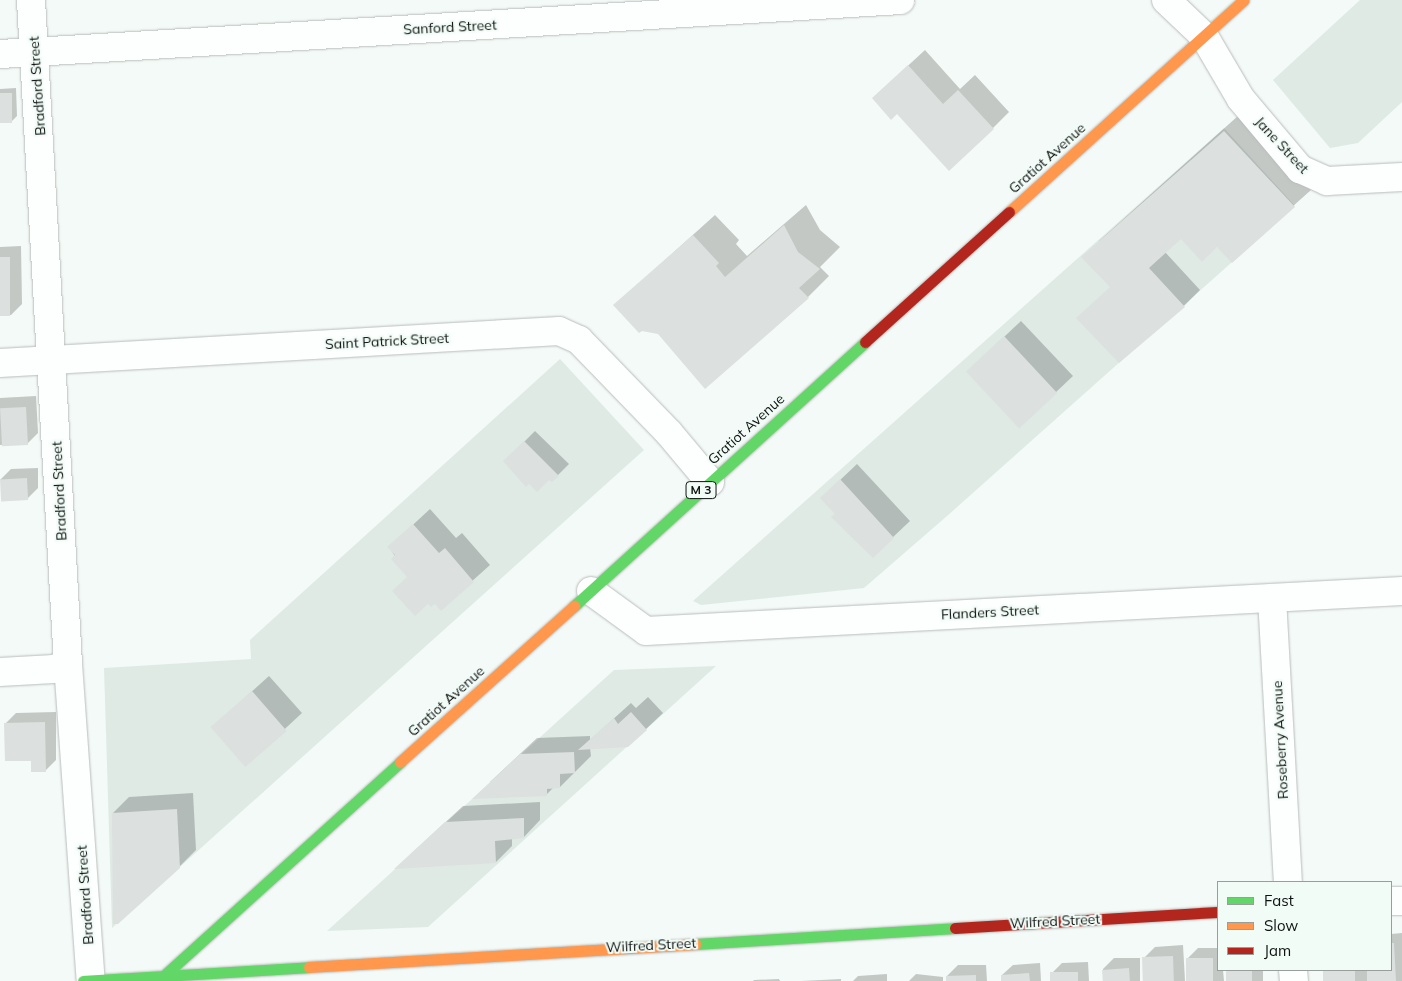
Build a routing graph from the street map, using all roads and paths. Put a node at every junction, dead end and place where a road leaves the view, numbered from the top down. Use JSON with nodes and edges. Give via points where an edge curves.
{"nodes":[{"id":1,"x":31,"y":0,"type":"edge"},
{"id":2,"x":900,"y":0,"type":"edge"},
{"id":3,"x":1166,"y":0,"type":"edge"},
{"id":4,"x":1244,"y":0,"type":"edge"},
{"id":5,"x":1204,"y":36,"type":"junction"},
{"id":6,"x":34,"y":52,"type":"junction"},
{"id":7,"x":0,"y":54,"type":"edge"},
{"id":8,"x":1402,"y":177,"type":"edge"},
{"id":9,"x":52,"y":360,"type":"junction"},
{"id":10,"x":0,"y":363,"type":"edge"},
{"id":11,"x":710,"y":482,"type":"junction"},
{"id":12,"x":591,"y":591,"type":"junction"},
{"id":13,"x":1402,"y":591,"type":"edge"},
{"id":14,"x":1272,"y":598,"type":"junction"},
{"id":15,"x":68,"y":664,"type":"junction"},
{"id":16,"x":0,"y":672,"type":"edge"},
{"id":17,"x":1288,"y":881,"type":"edge"},
{"id":18,"x":1217,"y":912,"type":"edge"},
{"id":19,"x":161,"y":978,"type":"edge"},
{"id":20,"x":84,"y":981,"type":"edge"},
{"id":21,"x":91,"y":981,"type":"edge"}],
"edges":[{"from":1,"to":6,"type":"street","name":"Bradford Street"},
{"from":2,"to":6,"type":"street","name":"Sanford Street"},
{"from":3,"to":5,"type":"street"},
{"from":4,"to":5,"type":"main road","name":"Gratiot Avenue","number":"M 3"},
{"from":5,"to":8,"type":"street","name":"Jane Street","via":[[1241,99],[1300,169],[1327,182]]},
{"from":5,"to":11,"type":"main road","name":"Gratiot Avenue","number":"M 3"},
{"from":6,"to":7,"type":"street","name":"Sanford Street"},
{"from":6,"to":9,"type":"street","name":"Bradford Street"},
{"from":9,"to":10,"type":"street","name":"Saint Patrick Street"},
{"from":9,"to":11,"type":"street","name":"Saint Patrick Street","via":[[559,331],[579,340],[669,433]]},
{"from":9,"to":15,"type":"street","name":"Bradford Street"},
{"from":11,"to":12,"type":"main road","name":"Gratiot Avenue","number":"M 3"},
{"from":12,"to":14,"type":"street","name":"Flanders Street","via":[[646,631]]},
{"from":12,"to":19,"type":"main road","name":"Gratiot Avenue","number":"M 3"},
{"from":13,"to":14,"type":"street","name":"Flanders Street"},
{"from":14,"to":17,"type":"street","name":"Roseberry Avenue"},
{"from":15,"to":16,"type":"street","via":[[54,669]]},
{"from":15,"to":21,"type":"street","name":"Bradford Street"},
{"from":18,"to":19,"type":"main road","name":"Wilfred Street"},
{"from":19,"to":21,"type":"main road","name":"Wilfred Street"},
{"from":20,"to":21,"type":"main road","name":"Wilfred Street"}]}
